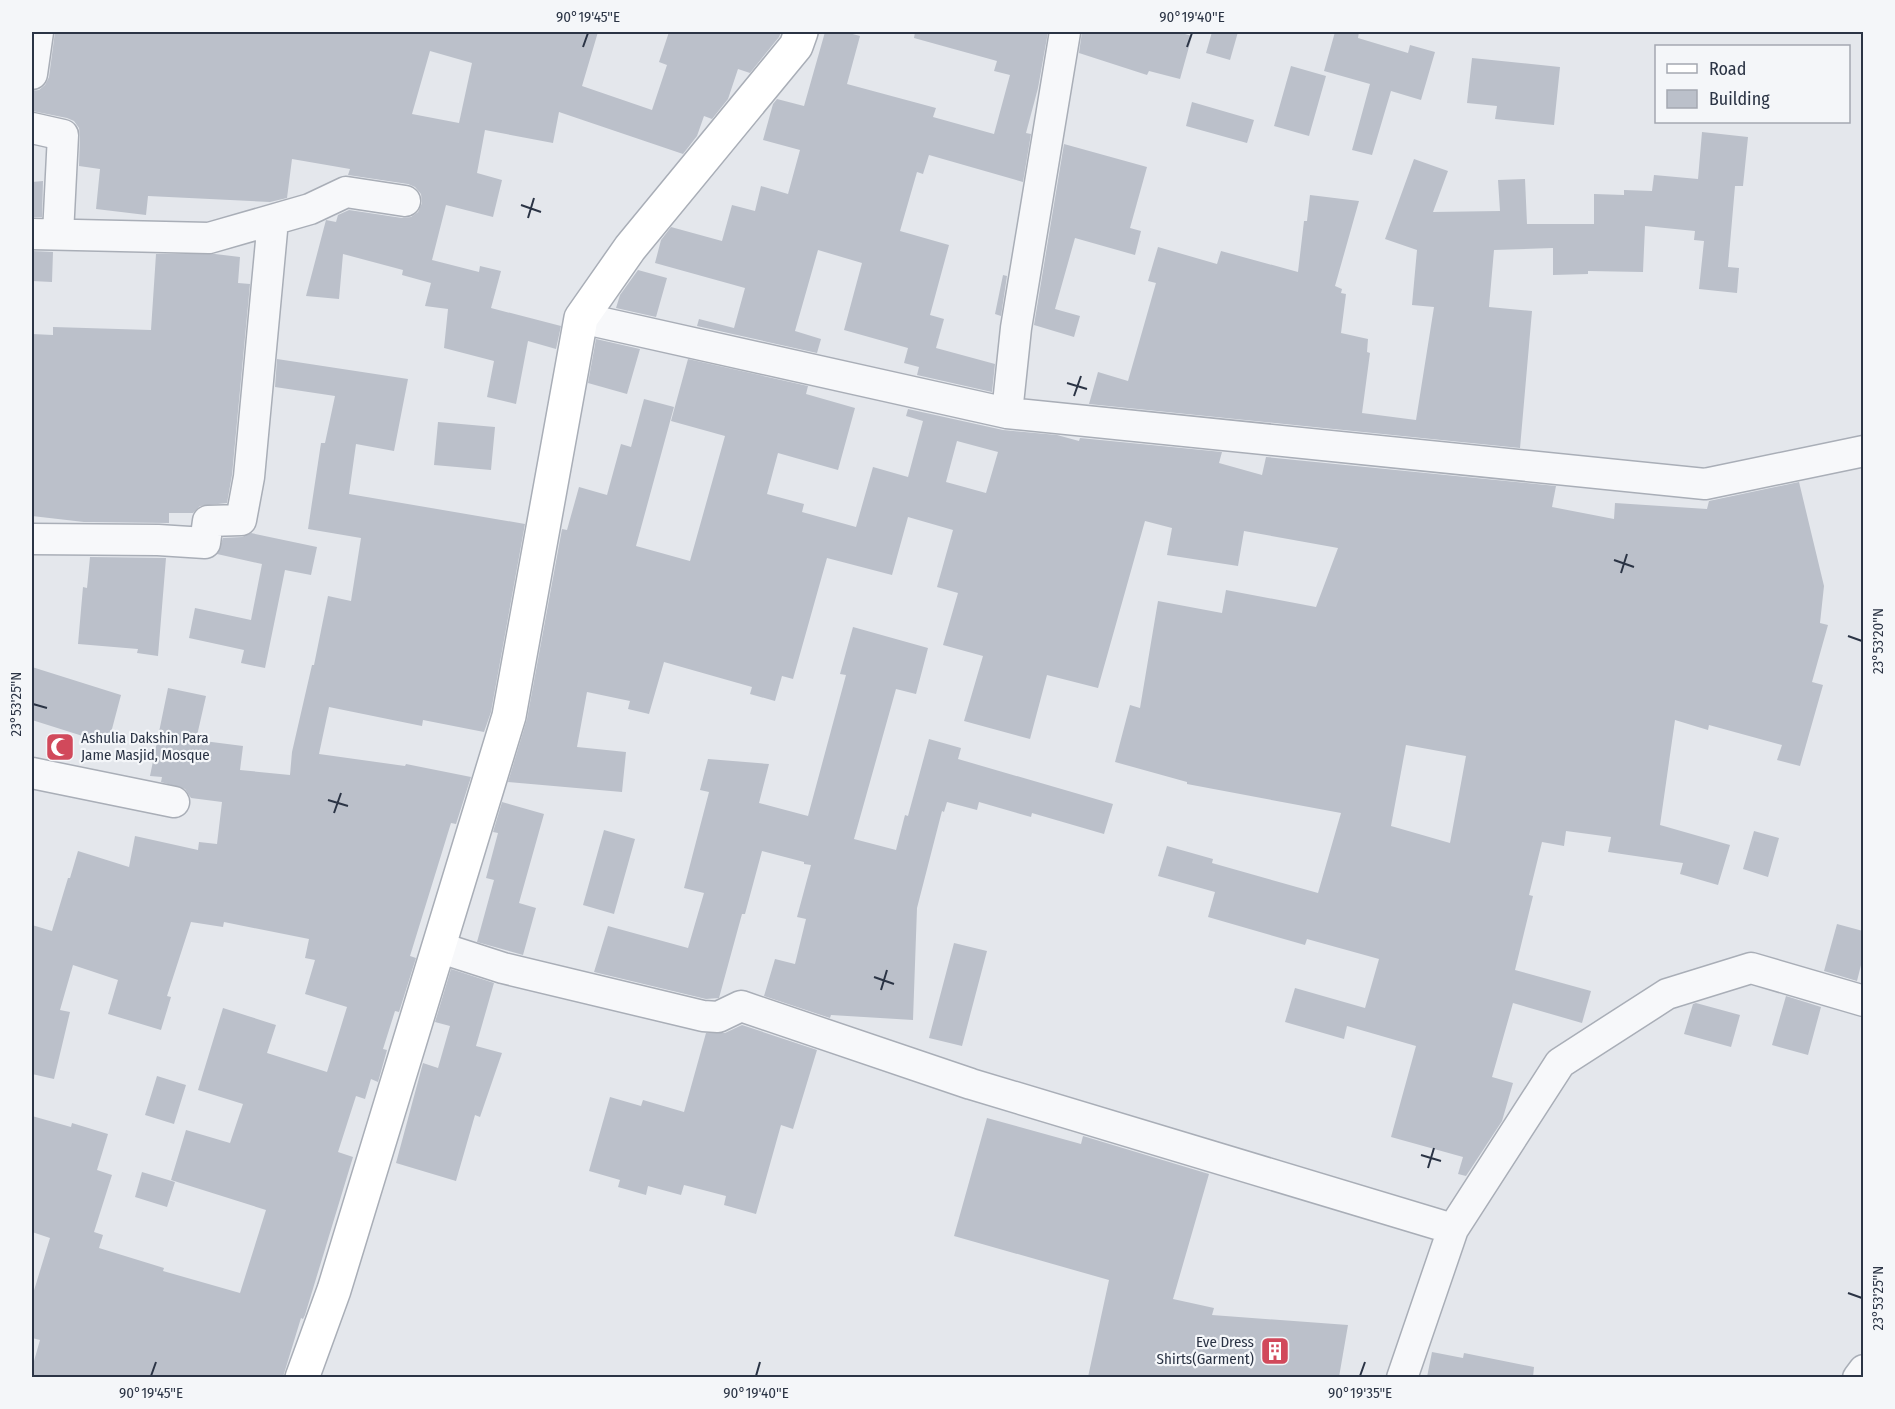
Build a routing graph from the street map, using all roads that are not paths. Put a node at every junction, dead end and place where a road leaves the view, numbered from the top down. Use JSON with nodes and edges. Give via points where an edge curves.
{"nodes":[{"id":1,"x":38,"y":32,"type":"edge"},
{"id":2,"x":801,"y":32,"type":"edge"},
{"id":3,"x":1065,"y":32,"type":"edge"},
{"id":4,"x":32,"y":74,"type":"edge"},
{"id":5,"x":32,"y":128,"type":"edge"},
{"id":6,"x":405,"y":201,"type":"dead end"},
{"id":7,"x":273,"y":220,"type":"junction"},
{"id":8,"x":45,"y":234,"type":"edge"},
{"id":9,"x":581,"y":318,"type":"junction"},
{"id":10,"x":1007,"y":413,"type":"junction"},
{"id":11,"x":1863,"y":451,"type":"edge"},
{"id":12,"x":32,"y":539,"type":"edge"},
{"id":13,"x":32,"y":773,"type":"edge"},
{"id":14,"x":174,"y":802,"type":"dead end"},
{"id":15,"x":438,"y":947,"type":"junction"},
{"id":16,"x":1863,"y":1001,"type":"edge"},
{"id":17,"x":1453,"y":1229,"type":"junction"},
{"id":18,"x":1863,"y":1370,"type":"edge"},
{"id":19,"x":302,"y":1377,"type":"edge"},
{"id":20,"x":1402,"y":1377,"type":"edge"},
{"id":21,"x":1858,"y":1377,"type":"edge"}],
"edges":[{"from":1,"to":4,"type":"street"},
{"from":2,"to":9,"type":"street","via":[[796,46],[630,248]]},
{"from":3,"to":10,"type":"street","via":[[1016,328]]},
{"from":5,"to":8,"type":"street","via":[[63,135]]},
{"from":6,"to":7,"type":"street","via":[[346,192],[310,210]]},
{"from":7,"to":8,"type":"street","via":[[209,238]]},
{"from":7,"to":12,"type":"street","via":[[249,477],[241,520],[208,521],[205,543]]},
{"from":9,"to":10,"type":"street"},
{"from":9,"to":15,"type":"street","via":[[509,716]]},
{"from":10,"to":11,"type":"street","via":[[1705,484]]},
{"from":13,"to":14,"type":"street"},
{"from":15,"to":17,"type":"street","via":[[502,968],[703,1016],[718,1017],[741,1006],[971,1084]]},
{"from":15,"to":19,"type":"street","via":[[334,1290]]},
{"from":16,"to":17,"type":"street","via":[[1751,968],[1666,994],[1560,1063]]},
{"from":17,"to":20,"type":"street"},
{"from":18,"to":21,"type":"street"}]}
